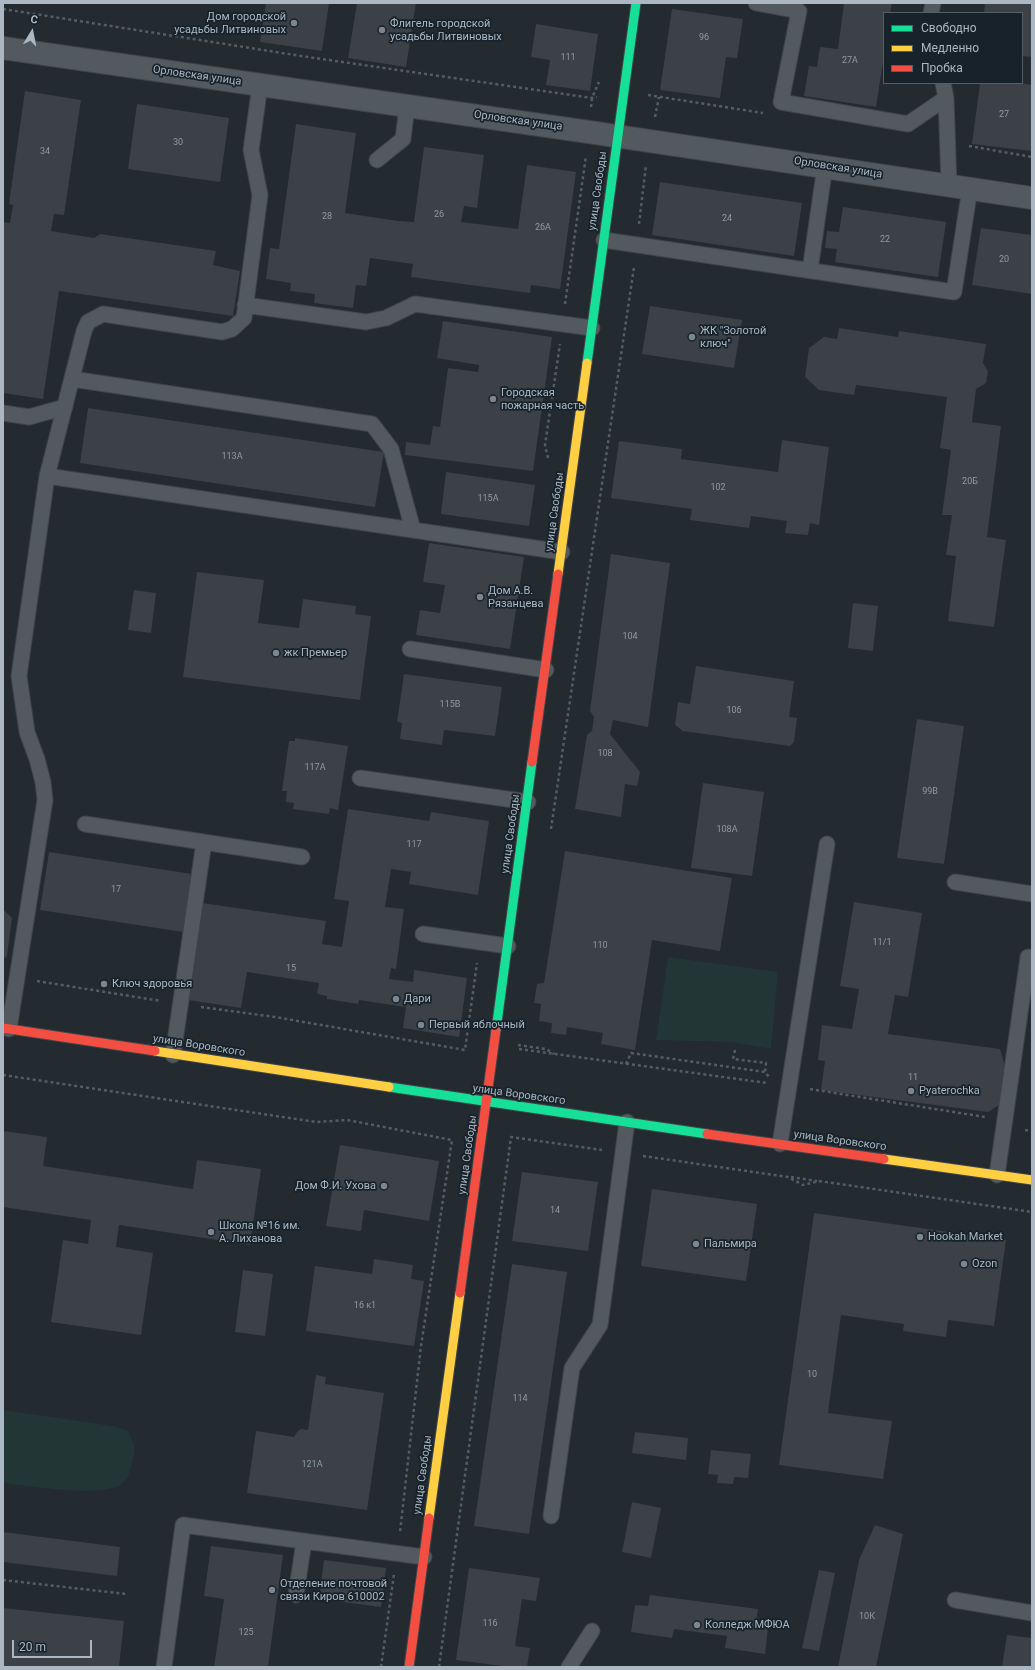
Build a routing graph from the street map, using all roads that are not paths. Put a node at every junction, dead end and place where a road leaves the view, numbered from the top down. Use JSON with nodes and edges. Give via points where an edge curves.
{"nodes":[{"id":1,"x":636,"y":3,"type":"edge"},
{"id":2,"x":756,"y":3,"type":"edge"},
{"id":3,"x":3,"y":50,"type":"edge"},
{"id":4,"x":943,"y":84,"type":"edge"},
{"id":5,"x":260,"y":85,"type":"junction"},
{"id":6,"x":946,"y":98,"type":"junction"},
{"id":7,"x":407,"y":106,"type":"junction"},
{"id":8,"x":618,"y":136,"type":"junction"},
{"id":9,"x":377,"y":160,"type":"dead end"},
{"id":10,"x":825,"y":166,"type":"junction"},
{"id":11,"x":960,"y":187,"type":"junction"},
{"id":12,"x":1032,"y":198,"type":"edge"},
{"id":13,"x":604,"y":240,"type":"junction"},
{"id":14,"x":810,"y":270,"type":"junction"},
{"id":15,"x":245,"y":305,"type":"junction"},
{"id":16,"x":592,"y":328,"type":"junction"},
{"id":17,"x":72,"y":379,"type":"junction"},
{"id":18,"x":65,"y":407,"type":"junction"},
{"id":19,"x":3,"y":413,"type":"edge"},
{"id":20,"x":47,"y":476,"type":"junction"},
{"id":21,"x":414,"y":530,"type":"junction"},
{"id":22,"x":562,"y":552,"type":"junction"},
{"id":23,"x":410,"y":649,"type":"dead end"},
{"id":24,"x":546,"y":670,"type":"junction"},
{"id":25,"x":360,"y":778,"type":"dead end"},
{"id":26,"x":528,"y":802,"type":"junction"},
{"id":27,"x":85,"y":824,"type":"dead end"},
{"id":28,"x":204,"y":842,"type":"junction"},
{"id":29,"x":827,"y":844,"type":"dead end"},
{"id":30,"x":302,"y":857,"type":"dead end"},
{"id":31,"x":955,"y":882,"type":"dead end"},
{"id":32,"x":1032,"y":894,"type":"edge"},
{"id":33,"x":423,"y":934,"type":"dead end"},
{"id":34,"x":508,"y":946,"type":"junction"},
{"id":35,"x":1028,"y":957,"type":"dead end"},
{"id":36,"x":6,"y":1029,"type":"edge"},
{"id":37,"x":173,"y":1055,"type":"junction"},
{"id":38,"x":487,"y":1102,"type":"junction"},
{"id":39,"x":628,"y":1122,"type":"junction"},
{"id":40,"x":780,"y":1144,"type":"junction"},
{"id":41,"x":998,"y":1175,"type":"junction"},
{"id":42,"x":1032,"y":1180,"type":"edge"},
{"id":43,"x":552,"y":1516,"type":"dead end"},
{"id":44,"x":304,"y":1541,"type":"junction"},
{"id":45,"x":424,"y":1557,"type":"junction"},
{"id":46,"x":296,"y":1595,"type":"dead end"},
{"id":47,"x":955,"y":1600,"type":"dead end"},
{"id":48,"x":1032,"y":1613,"type":"edge"},
{"id":49,"x":592,"y":1630,"type":"dead end"},
{"id":50,"x":164,"y":1667,"type":"edge"},
{"id":51,"x":409,"y":1667,"type":"edge"},
{"id":52,"x":569,"y":1667,"type":"edge"}],
"edges":[{"from":1,"to":8,"type":"street","name":"улица Свободы"},
{"from":2,"to":6,"type":"lane","via":[[799,11],[781,102],[908,124]]},
{"from":3,"to":5,"type":"street","name":"Орловская улица"},
{"from":4,"to":6,"type":"lane"},
{"from":5,"to":7,"type":"street","name":"Орловская улица"},
{"from":5,"to":15,"type":"lane","via":[[251,150],[260,195]]},
{"from":6,"to":11,"type":"lane","via":[[948,142]]},
{"from":7,"to":8,"type":"street","name":"Орловская улица"},
{"from":7,"to":9,"type":"lane","via":[[403,139]]},
{"from":8,"to":10,"type":"street","name":"Орловская улица"},
{"from":8,"to":13,"type":"street","name":"улица Свободы"},
{"from":10,"to":11,"type":"street","name":"Орловская улица"},
{"from":10,"to":14,"type":"lane"},
{"from":11,"to":12,"type":"street","name":"Орловская улица"},
{"from":11,"to":14,"type":"lane","via":[[954,292]]},
{"from":13,"to":14,"type":"lane"},
{"from":13,"to":16,"type":"street","name":"улица Свободы"},
{"from":15,"to":16,"type":"lane","via":[[366,322],[386,318],[415,304]]},
{"from":15,"to":17,"type":"lane","via":[[244,318],[239,324],[222,332],[103,314],[95,317],[88,322],[84,331]]},
{"from":16,"to":22,"type":"street","name":"улица Свободы"},
{"from":17,"to":18,"type":"lane"},
{"from":17,"to":21,"type":"lane","via":[[372,424],[391,449]]},
{"from":18,"to":19,"type":"lane","via":[[29,416]]},
{"from":18,"to":20,"type":"lane"},
{"from":20,"to":21,"type":"lane"},
{"from":20,"to":36,"type":"lane","via":[[19,676],[27,732],[42,776],[45,800],[17,978]]},
{"from":21,"to":22,"type":"lane"},
{"from":22,"to":24,"type":"street","name":"улица Свободы"},
{"from":23,"to":24,"type":"lane"},
{"from":24,"to":26,"type":"street","name":"улица Свободы"},
{"from":25,"to":26,"type":"lane"},
{"from":26,"to":34,"type":"street","name":"улица Свободы"},
{"from":27,"to":28,"type":"lane"},
{"from":28,"to":30,"type":"lane"},
{"from":28,"to":37,"type":"lane"},
{"from":29,"to":40,"type":"lane"},
{"from":31,"to":32,"type":"lane"},
{"from":33,"to":34,"type":"lane"},
{"from":34,"to":38,"type":"street","name":"улица Свободы"},
{"from":35,"to":41,"type":"lane"},
{"from":36,"to":37,"type":"street","name":"улица Воровского"},
{"from":37,"to":38,"type":"street","name":"улица Воровского"},
{"from":38,"to":39,"type":"street","name":"улица Воровского"},
{"from":38,"to":45,"type":"street","name":"улица Свободы"},
{"from":39,"to":40,"type":"street","name":"улица Воровского"},
{"from":39,"to":43,"type":"lane","via":[[600,1325],[572,1368]]},
{"from":40,"to":41,"type":"street","name":"улица Воровского"},
{"from":41,"to":42,"type":"street","name":"улица Воровского"},
{"from":44,"to":45,"type":"lane"},
{"from":44,"to":46,"type":"lane"},
{"from":44,"to":50,"type":"lane","via":[[183,1525]]},
{"from":45,"to":51,"type":"street","name":"улица Свободы"},
{"from":47,"to":48,"type":"lane"},
{"from":49,"to":52,"type":"lane"}]}
